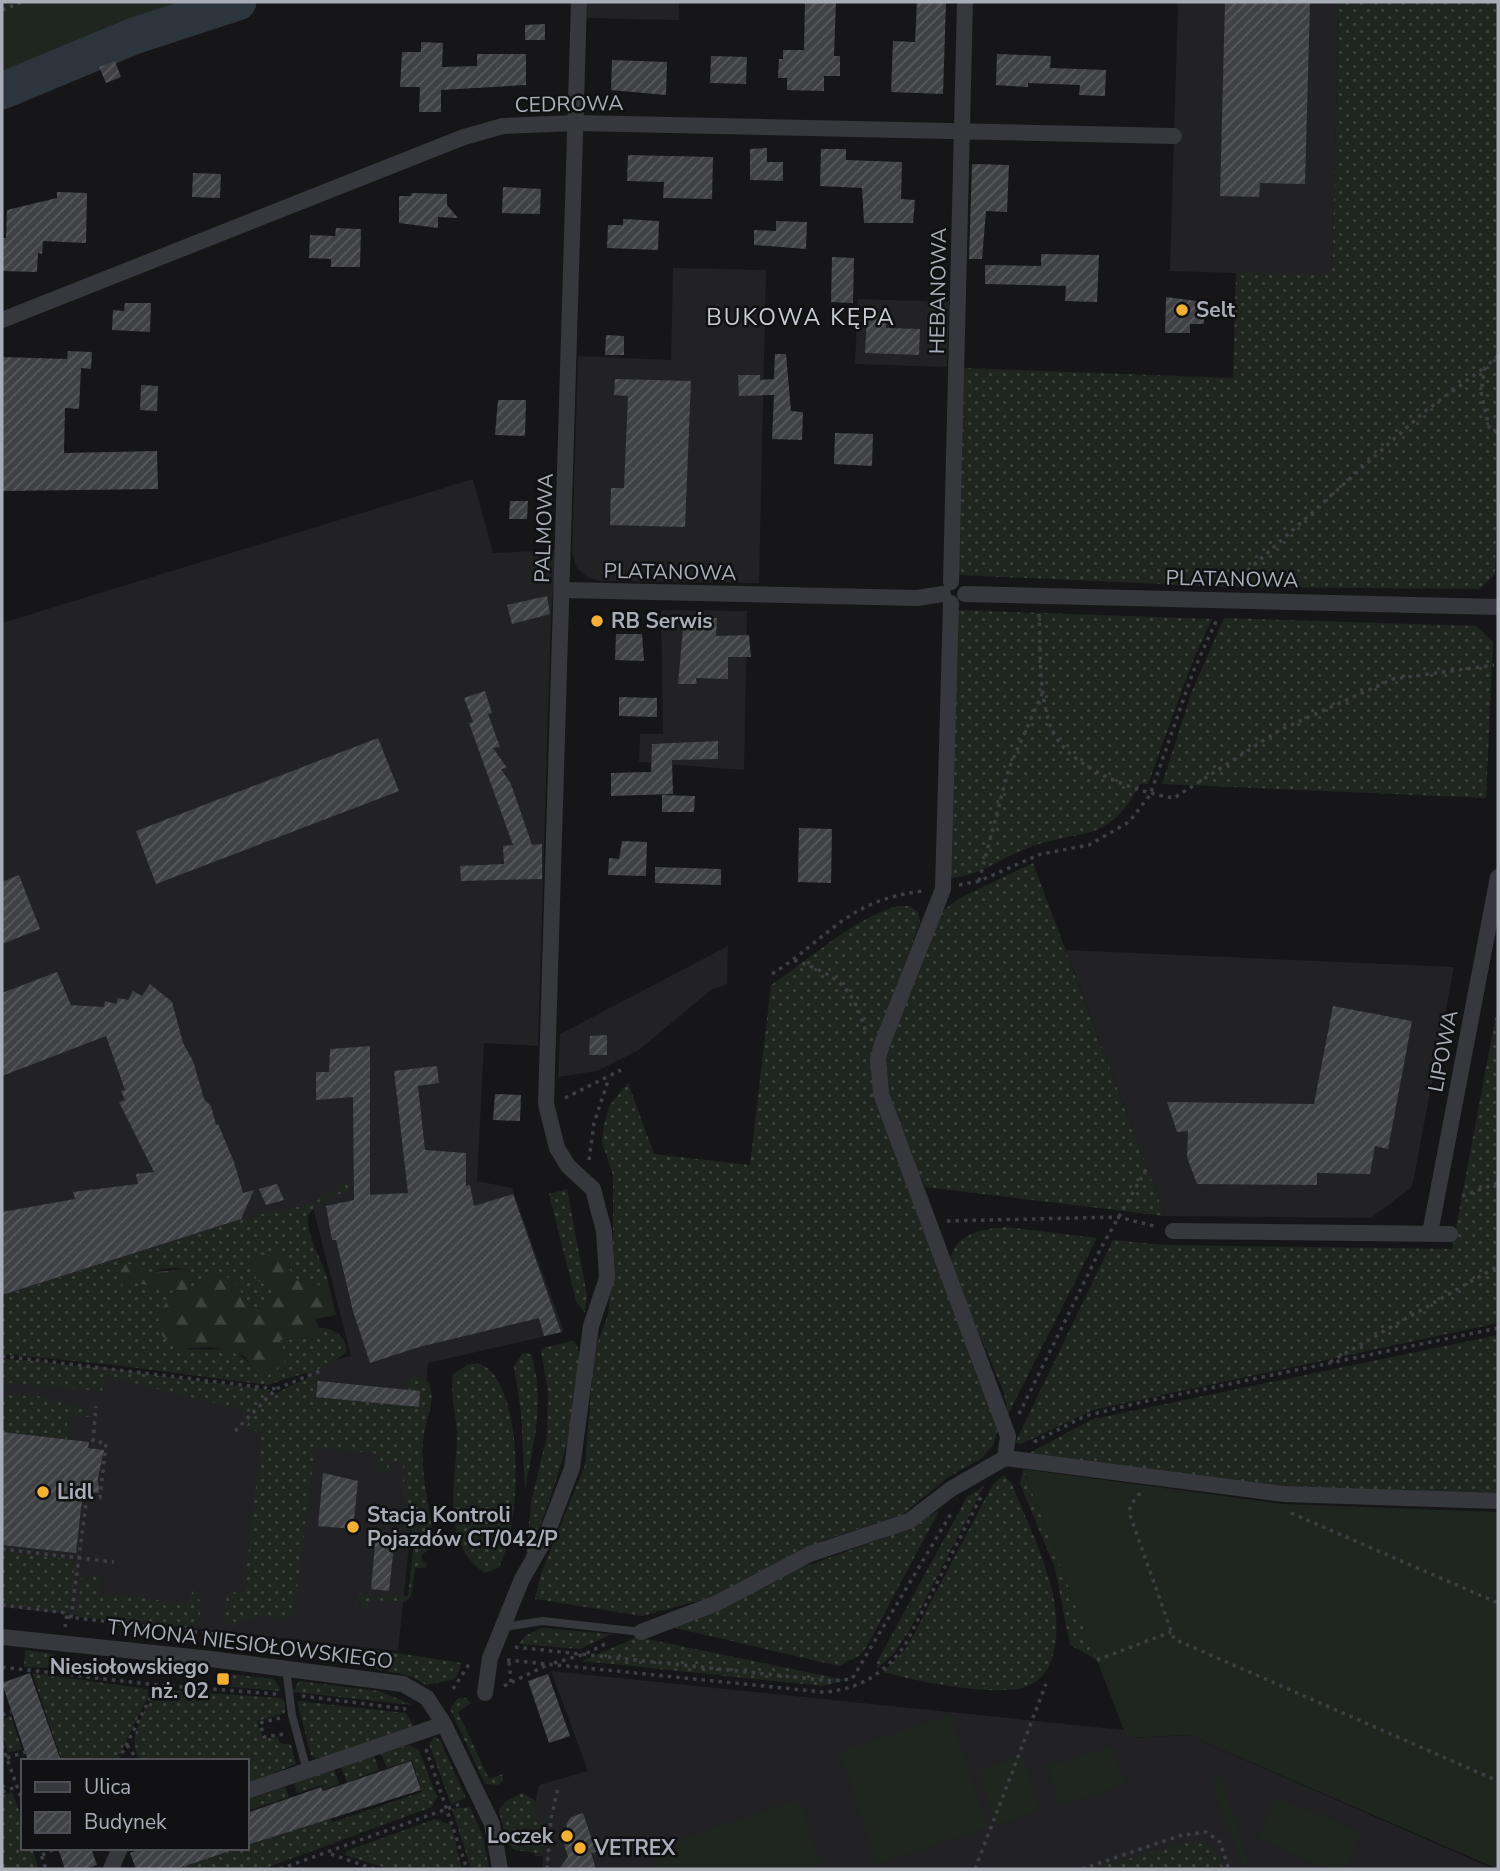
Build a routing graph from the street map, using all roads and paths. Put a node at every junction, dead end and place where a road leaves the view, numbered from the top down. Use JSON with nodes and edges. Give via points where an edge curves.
{"nodes":[{"id":1,"x":23,"y":2,"type":"edge"},
{"id":2,"x":579,"y":2,"type":"edge"},
{"id":3,"x":965,"y":2,"type":"edge"},
{"id":4,"x":2,"y":10,"type":"edge"},
{"id":5,"x":577,"y":123,"type":"junction"},
{"id":6,"x":963,"y":130,"type":"junction"},
{"id":7,"x":1174,"y":136,"type":"dead end"},
{"id":8,"x":2,"y":320,"type":"edge"},
{"id":9,"x":1498,"y":356,"type":"edge"},
{"id":10,"x":1485,"y":367,"type":"junction"},
{"id":11,"x":1498,"y":433,"type":"edge"},
{"id":12,"x":564,"y":590,"type":"junction"},
{"id":13,"x":948,"y":593,"type":"junction"},
{"id":14,"x":1038,"y":595,"type":"junction"},
{"id":15,"x":1225,"y":600,"type":"junction"},
{"id":16,"x":1498,"y":607,"type":"edge"},
{"id":17,"x":1494,"y":664,"type":"dead end"},
{"id":18,"x":1043,"y":694,"type":"junction"},
{"id":19,"x":1150,"y":794,"type":"junction"},
{"id":20,"x":1498,"y":877,"type":"edge"},
{"id":21,"x":979,"y":881,"type":"junction"},
{"id":22,"x":943,"y":889,"type":"junction"},
{"id":23,"x":794,"y":960,"type":"junction"},
{"id":24,"x":772,"y":974,"type":"dead end"},
{"id":25,"x":868,"y":1039,"type":"dead end"},
{"id":26,"x":621,"y":1070,"type":"dead end"},
{"id":27,"x":609,"y":1078,"type":"junction"},
{"id":28,"x":546,"y":1104,"type":"junction"},
{"id":29,"x":1147,"y":1168,"type":"dead end"},
{"id":30,"x":1498,"y":1182,"type":"edge"},
{"id":31,"x":593,"y":1189,"type":"junction"},
{"id":32,"x":1462,"y":1196,"type":"dead end"},
{"id":33,"x":927,"y":1217,"type":"junction"},
{"id":34,"x":1118,"y":1217,"type":"junction"},
{"id":35,"x":1173,"y":1231,"type":"joint"},
{"id":36,"x":1430,"y":1233,"type":"junction"},
{"id":37,"x":1450,"y":1234,"type":"dead end"},
{"id":38,"x":1498,"y":1266,"type":"edge"},
{"id":39,"x":1498,"y":1328,"type":"edge"},
{"id":40,"x":2,"y":1356,"type":"edge"},
{"id":41,"x":1326,"y":1364,"type":"junction"},
{"id":42,"x":320,"y":1371,"type":"dead end"},
{"id":43,"x":276,"y":1389,"type":"junction"},
{"id":44,"x":96,"y":1406,"type":"dead end"},
{"id":45,"x":235,"y":1431,"type":"dead end"},
{"id":46,"x":1005,"y":1458,"type":"junction"},
{"id":47,"x":986,"y":1488,"type":"dead end"},
{"id":48,"x":1148,"y":1490,"type":"dead end"},
{"id":49,"x":1498,"y":1501,"type":"edge"},
{"id":50,"x":1284,"y":1510,"type":"dead end"},
{"id":51,"x":2,"y":1549,"type":"edge"},
{"id":52,"x":80,"y":1558,"type":"junction"},
{"id":53,"x":114,"y":1562,"type":"dead end"},
{"id":54,"x":1498,"y":1603,"type":"edge"},
{"id":55,"x":504,"y":1627,"type":"junction"},
{"id":56,"x":641,"y":1632,"type":"junction"},
{"id":57,"x":1171,"y":1632,"type":"junction"},
{"id":58,"x":215,"y":1634,"type":"dead end"},
{"id":59,"x":2,"y":1637,"type":"edge"},
{"id":60,"x":490,"y":1658,"type":"junction"},
{"id":61,"x":509,"y":1660,"type":"junction"},
{"id":62,"x":1097,"y":1660,"type":"dead end"},
{"id":63,"x":548,"y":1664,"type":"junction"},
{"id":64,"x":2,"y":1667,"type":"edge"},
{"id":65,"x":286,"y":1668,"type":"junction"},
{"id":66,"x":512,"y":1683,"type":"junction"},
{"id":67,"x":1046,"y":1684,"type":"dead end"},
{"id":68,"x":157,"y":1685,"type":"junction"},
{"id":69,"x":453,"y":1689,"type":"dead end"},
{"id":70,"x":485,"y":1693,"type":"joint"},
{"id":71,"x":289,"y":1695,"type":"junction"},
{"id":72,"x":11,"y":1712,"type":"dead end"},
{"id":73,"x":292,"y":1714,"type":"junction"},
{"id":74,"x":2,"y":1715,"type":"edge"},
{"id":75,"x":444,"y":1724,"type":"junction"},
{"id":76,"x":296,"y":1731,"type":"junction"},
{"id":77,"x":421,"y":1733,"type":"junction"},
{"id":78,"x":126,"y":1744,"type":"junction"},
{"id":79,"x":2,"y":1745,"type":"edge"},
{"id":80,"x":25,"y":1752,"type":"dead end"},
{"id":81,"x":6,"y":1758,"type":"junction"},
{"id":82,"x":119,"y":1759,"type":"edge"},
{"id":83,"x":137,"y":1759,"type":"edge"},
{"id":84,"x":307,"y":1771,"type":"junction"},
{"id":85,"x":1498,"y":1781,"type":"edge"},
{"id":86,"x":2,"y":1785,"type":"edge"},
{"id":87,"x":17,"y":1787,"type":"junction"},
{"id":88,"x":558,"y":1788,"type":"dead end"},
{"id":89,"x":8,"y":1790,"type":"junction"},
{"id":90,"x":248,"y":1791,"type":"edge"},
{"id":91,"x":2,"y":1792,"type":"edge"},
{"id":92,"x":479,"y":1797,"type":"junction"},
{"id":93,"x":21,"y":1798,"type":"edge"},
{"id":94,"x":448,"y":1810,"type":"junction"},
{"id":95,"x":40,"y":1850,"type":"edge"},
{"id":96,"x":52,"y":1850,"type":"edge"},
{"id":97,"x":119,"y":1850,"type":"edge"},
{"id":98,"x":329,"y":1853,"type":"junction"},
{"id":99,"x":41,"y":1855,"type":"junction"},
{"id":100,"x":46,"y":1869,"type":"edge"},
{"id":101,"x":111,"y":1869,"type":"edge"},
{"id":102,"x":280,"y":1869,"type":"edge"},
{"id":103,"x":374,"y":1869,"type":"edge"},
{"id":104,"x":467,"y":1869,"type":"edge"},
{"id":105,"x":500,"y":1869,"type":"edge"},
{"id":106,"x":547,"y":1869,"type":"edge"},
{"id":107,"x":975,"y":1869,"type":"edge"},
{"id":108,"x":1082,"y":1869,"type":"edge"},
{"id":109,"x":1229,"y":1869,"type":"edge"}],
"edges":[{"from":1,"to":4,"type":"path"},
{"from":2,"to":5,"type":"street","name":"PALMOWA"},
{"from":3,"to":6,"type":"street","name":"HEBANOWA"},
{"from":5,"to":6,"type":"street","name":"CEDROWA"},
{"from":5,"to":8,"type":"street","name":"CEDROWA","via":[[503,126],[464,137]]},
{"from":5,"to":12,"type":"street","name":"PALMOWA"},
{"from":6,"to":7,"type":"street","name":"CEDROWA"},
{"from":6,"to":13,"type":"street","name":"HEBANOWA"},
{"from":9,"to":10,"type":"path"},
{"from":10,"to":11,"type":"path","via":[[1481,392],[1489,427]]},
{"from":10,"to":15,"type":"path","via":[[1424,412],[1245,571]]},
{"from":12,"to":13,"type":"street","name":"PLATANOWA","via":[[916,598]]},
{"from":12,"to":28,"type":"street","name":"PALMOWA"},
{"from":13,"to":14,"type":"street","name":"PLATANOWA","via":[[962,585],[965,594]]},
{"from":13,"to":22,"type":"street","name":"HEBANOWA"},
{"from":14,"to":15,"type":"street","name":"PLATANOWA"},
{"from":14,"to":18,"type":"path"},
{"from":15,"to":16,"type":"street","name":"PLATANOWA"},
{"from":15,"to":19,"type":"path","via":[[1192,672]]},
{"from":17,"to":19,"type":"path","via":[[1393,679],[1280,730],[1174,798]]},
{"from":18,"to":19,"type":"path","via":[[1050,728],[1074,757],[1105,778]]},
{"from":18,"to":21,"type":"path","via":[[1009,768]]},
{"from":19,"to":21,"type":"path","via":[[1129,822],[1107,837],[1041,854]]},
{"from":20,"to":36,"type":"street","name":"LIPOWA"},
{"from":21,"to":22,"type":"path"},
{"from":22,"to":23,"type":"path","via":[[898,894],[863,907],[829,928]]},
{"from":22,"to":33,"type":"street","name":"HEBANOWA","via":[[878,1059],[881,1094]]},
{"from":23,"to":24,"type":"path"},
{"from":23,"to":25,"type":"path","via":[[846,987],[858,1002]]},
{"from":26,"to":27,"type":"path"},
{"from":27,"to":28,"type":"path"},
{"from":27,"to":31,"type":"path","via":[[591,1135]]},
{"from":28,"to":31,"type":"street","name":"PALMOWA","via":[[557,1148],[568,1166]]},
{"from":29,"to":34,"type":"path"},
{"from":30,"to":32,"type":"path"},
{"from":31,"to":55,"type":"street","via":[[604,1231],[607,1278],[589,1338],[572,1468]]},
{"from":33,"to":34,"type":"path","via":[[953,1223]]},
{"from":33,"to":46,"type":"street","name":"HEBANOWA","via":[[1008,1436]]},
{"from":34,"to":35,"type":"path"},
{"from":35,"to":36,"type":"street"},
{"from":36,"to":37,"type":"street"},
{"from":38,"to":41,"type":"path"},
{"from":39,"to":41,"type":"path"},
{"from":40,"to":43,"type":"path"},
{"from":41,"to":46,"type":"path","via":[[1086,1416]]},
{"from":42,"to":43,"type":"path"},
{"from":43,"to":45,"type":"path"},
{"from":44,"to":52,"type":"path","via":[[93,1441],[106,1443],[100,1498],[87,1496]]},
{"from":46,"to":49,"type":"street","via":[[1284,1494]]},
{"from":46,"to":56,"type":"street","via":[[951,1489],[909,1521],[810,1554],[717,1603]]},
{"from":47,"to":63,"type":"path","via":[[905,1644],[871,1679],[846,1691]]},
{"from":48,"to":57,"type":"path","via":[[1136,1494],[1130,1515]]},
{"from":50,"to":54,"type":"path"},
{"from":51,"to":52,"type":"path"},
{"from":52,"to":53,"type":"path"},
{"from":52,"to":58,"type":"path","via":[[69,1617]]},
{"from":55,"to":56,"type":"lane","via":[[543,1621]]},
{"from":55,"to":60,"type":"street"},
{"from":56,"to":63,"type":"path"},
{"from":57,"to":62,"type":"path"},
{"from":57,"to":85,"type":"path","via":[[1174,1639]]},
{"from":59,"to":65,"type":"street","name":"TYMONA NIESIOŁOWSKIEGO"},
{"from":60,"to":61,"type":"path"},
{"from":60,"to":69,"type":"path","via":[[474,1656]]},
{"from":60,"to":70,"type":"street"},
{"from":61,"to":63,"type":"path"},
{"from":61,"to":66,"type":"path"},
{"from":63,"to":66,"type":"path"},
{"from":64,"to":68,"type":"path"},
{"from":65,"to":71,"type":"lane"},
{"from":65,"to":75,"type":"street","name":"TYMONA NIESIOŁOWSKIEGO","via":[[403,1684],[427,1698]]},
{"from":66,"to":70,"type":"path"},
{"from":67,"to":107,"type":"path"},
{"from":68,"to":71,"type":"path"},
{"from":68,"to":78,"type":"path"},
{"from":71,"to":73,"type":"lane"},
{"from":71,"to":77,"type":"path","via":[[406,1709]]},
{"from":72,"to":74,"type":"path"},
{"from":73,"to":76,"type":"lane"},
{"from":73,"to":76,"type":"path","via":[[260,1723],[264,1737]]},
{"from":75,"to":77,"type":"street"},
{"from":75,"to":92,"type":"street","name":"TYMONA NIESIOŁOWSKIEGO"},
{"from":76,"to":84,"type":"lane"},
{"from":77,"to":84,"type":"street"},
{"from":77,"to":94,"type":"path"},
{"from":78,"to":82,"type":"path"},
{"from":78,"to":83,"type":"path"},
{"from":79,"to":81,"type":"path"},
{"from":80,"to":81,"type":"path"},
{"from":81,"to":87,"type":"path"},
{"from":84,"to":90,"type":"street"},
{"from":86,"to":89,"type":"path"},
{"from":87,"to":89,"type":"path"},
{"from":87,"to":93,"type":"path"},
{"from":88,"to":106,"type":"path"},
{"from":89,"to":91,"type":"path"},
{"from":92,"to":94,"type":"path"},
{"from":92,"to":105,"type":"street","name":"TYMONA NIESIOŁOWSKIEGO","via":[[492,1824]]},
{"from":94,"to":98,"type":"path"},
{"from":94,"to":104,"type":"path"},
{"from":95,"to":99,"type":"path"},
{"from":96,"to":99,"type":"path"},
{"from":97,"to":101,"type":"street"},
{"from":98,"to":102,"type":"path"},
{"from":98,"to":103,"type":"path"},
{"from":99,"to":100,"type":"path"},
{"from":108,"to":109,"type":"path","via":[[1179,1836],[1206,1832],[1220,1842]]}]}
